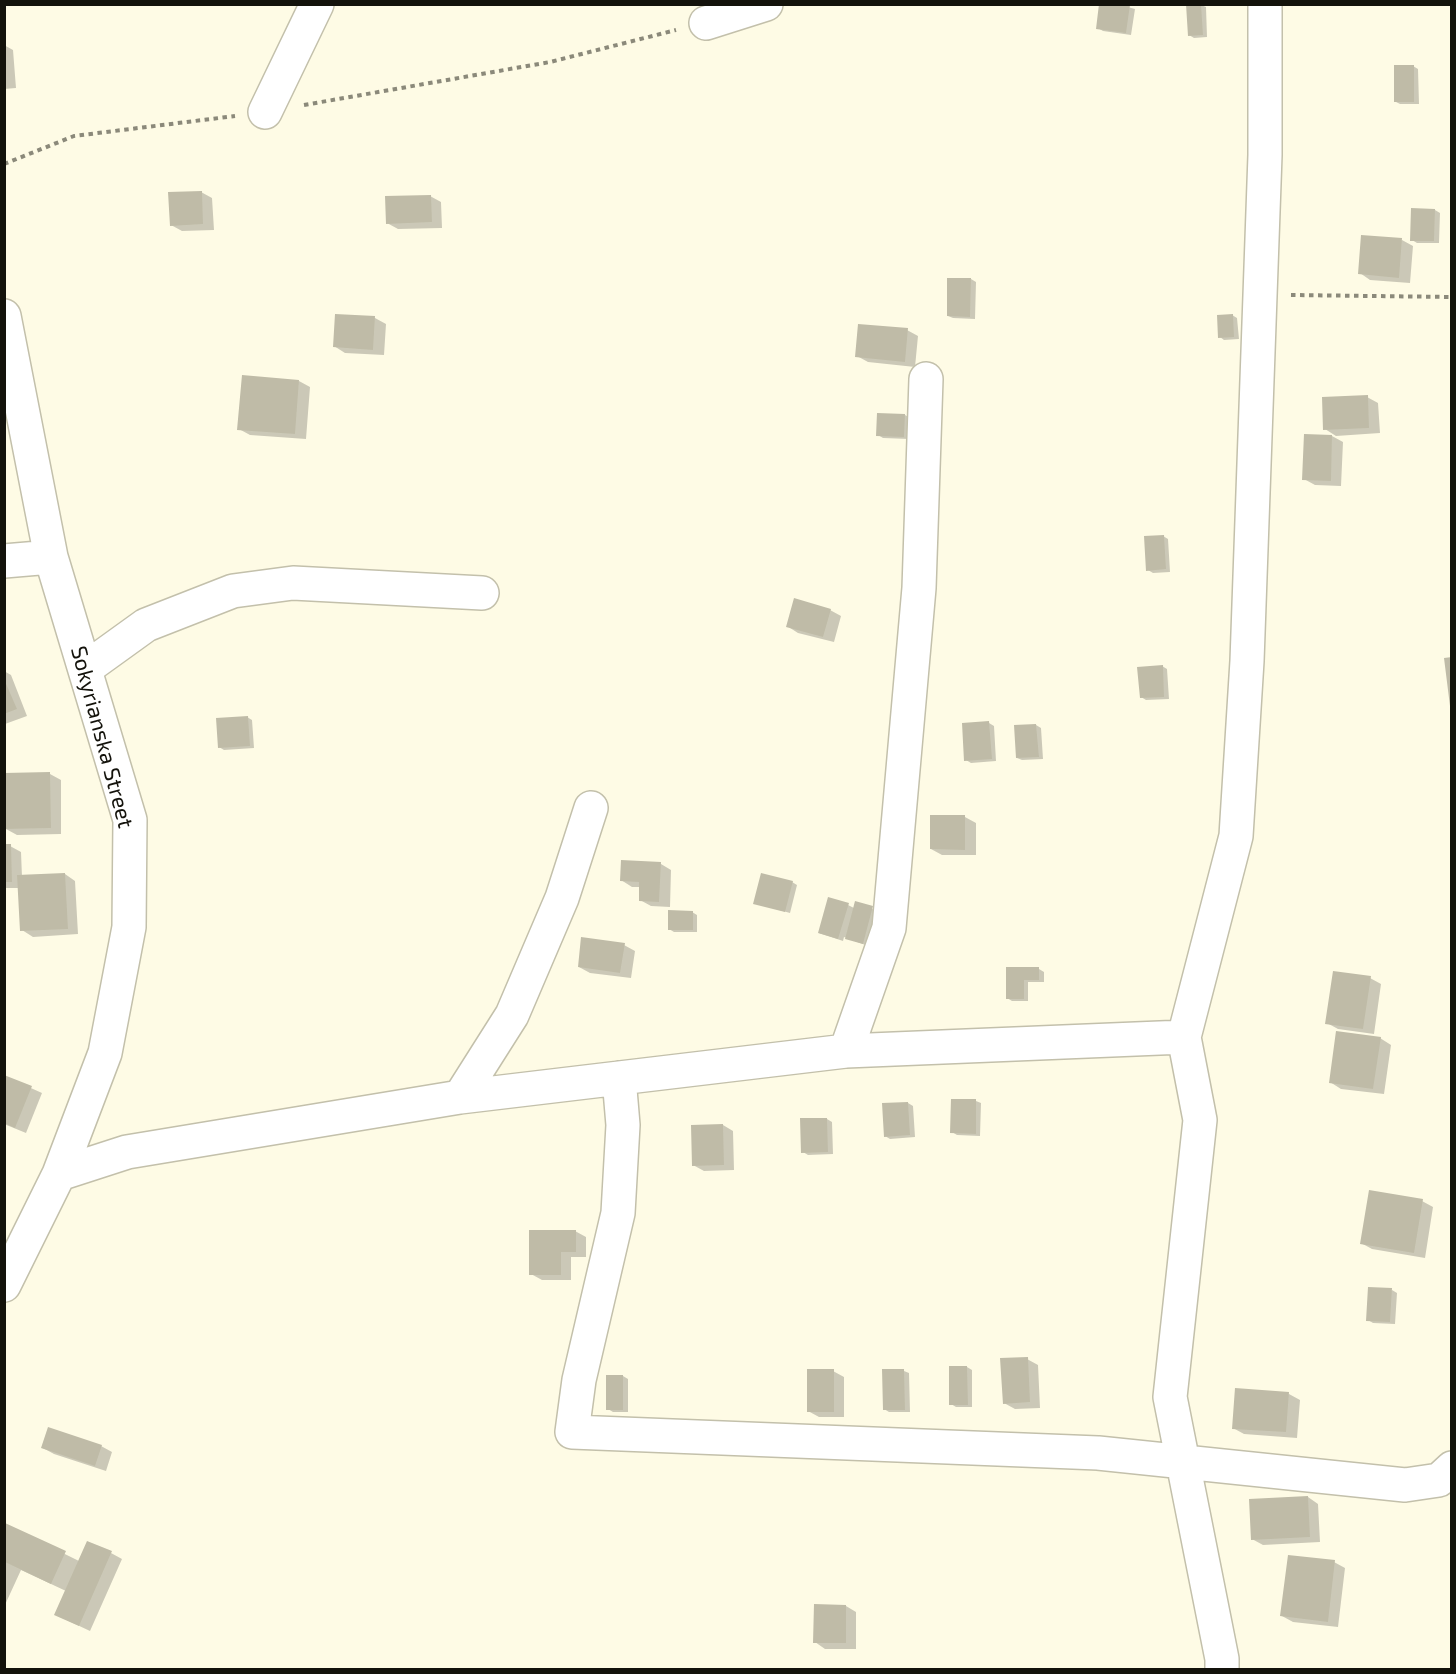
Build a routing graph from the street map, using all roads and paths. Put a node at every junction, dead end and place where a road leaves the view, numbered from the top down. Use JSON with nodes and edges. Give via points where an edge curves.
{"nodes":[{"id":1,"x":317,"y":4,"type":"edge"},
{"id":2,"x":766,"y":4,"type":"edge"},
{"id":3,"x":1265,"y":4,"type":"edge"},
{"id":4,"x":706,"y":23,"type":"joint"},
{"id":5,"x":265,"y":112,"type":"junction"},
{"id":6,"x":4,"y":164,"type":"edge"},
{"id":7,"x":1260,"y":294,"type":"junction"},
{"id":8,"x":1452,"y":297,"type":"edge"},
{"id":9,"x":4,"y":316,"type":"edge"},
{"id":10,"x":926,"y":379,"type":"dead end"},
{"id":11,"x":51,"y":557,"type":"junction"},
{"id":12,"x":4,"y":561,"type":"edge"},
{"id":13,"x":482,"y":593,"type":"dead end"},
{"id":14,"x":85,"y":669,"type":"junction"},
{"id":15,"x":591,"y":808,"type":"dead end"},
{"id":16,"x":1184,"y":1037,"type":"junction"},
{"id":17,"x":846,"y":1051,"type":"junction"},
{"id":18,"x":620,"y":1078,"type":"junction"},
{"id":19,"x":460,"y":1097,"type":"junction"},
{"id":20,"x":59,"y":1174,"type":"junction"},
{"id":21,"x":4,"y":1286,"type":"edge"},
{"id":22,"x":1183,"y":1462,"type":"junction"},
{"id":23,"x":1452,"y":1468,"type":"edge"},
{"id":24,"x":1222,"y":1670,"type":"edge"}],
"edges":[{"from":1,"to":5,"type":"street"},
{"from":2,"to":4,"type":"street"},
{"from":3,"to":7,"type":"street"},
{"from":4,"to":5,"type":"path","via":[[550,62]]},
{"from":5,"to":6,"type":"path","via":[[74,136]]},
{"from":7,"to":8,"type":"path"},
{"from":7,"to":16,"type":"street","via":[[1247,661],[1236,836]]},
{"from":9,"to":11,"type":"street","name":"Sokyrianska Street"},
{"from":10,"to":17,"type":"street","via":[[919,588],[889,928]]},
{"from":11,"to":12,"type":"street"},
{"from":11,"to":14,"type":"street","name":"Sokyrianska Street"},
{"from":13,"to":14,"type":"street","via":[[292,583],[233,591],[146,625]]},
{"from":14,"to":20,"type":"street","name":"Sokyrianska Street","via":[[130,820],[129,927],[105,1053]]},
{"from":15,"to":19,"type":"street","via":[[562,898],[512,1015]]},
{"from":16,"to":17,"type":"street"},
{"from":16,"to":22,"type":"street","via":[[1200,1120],[1170,1397]]},
{"from":17,"to":18,"type":"street"},
{"from":18,"to":19,"type":"street"},
{"from":18,"to":22,"type":"street","via":[[623,1125],[618,1213],[579,1380],[572,1432],[1098,1453]]},
{"from":19,"to":20,"type":"street","via":[[127,1152]]},
{"from":20,"to":21,"type":"street","name":"Sokyrianska Street"},
{"from":22,"to":23,"type":"street","via":[[1405,1485],[1439,1480]]},
{"from":22,"to":24,"type":"street"}]}
